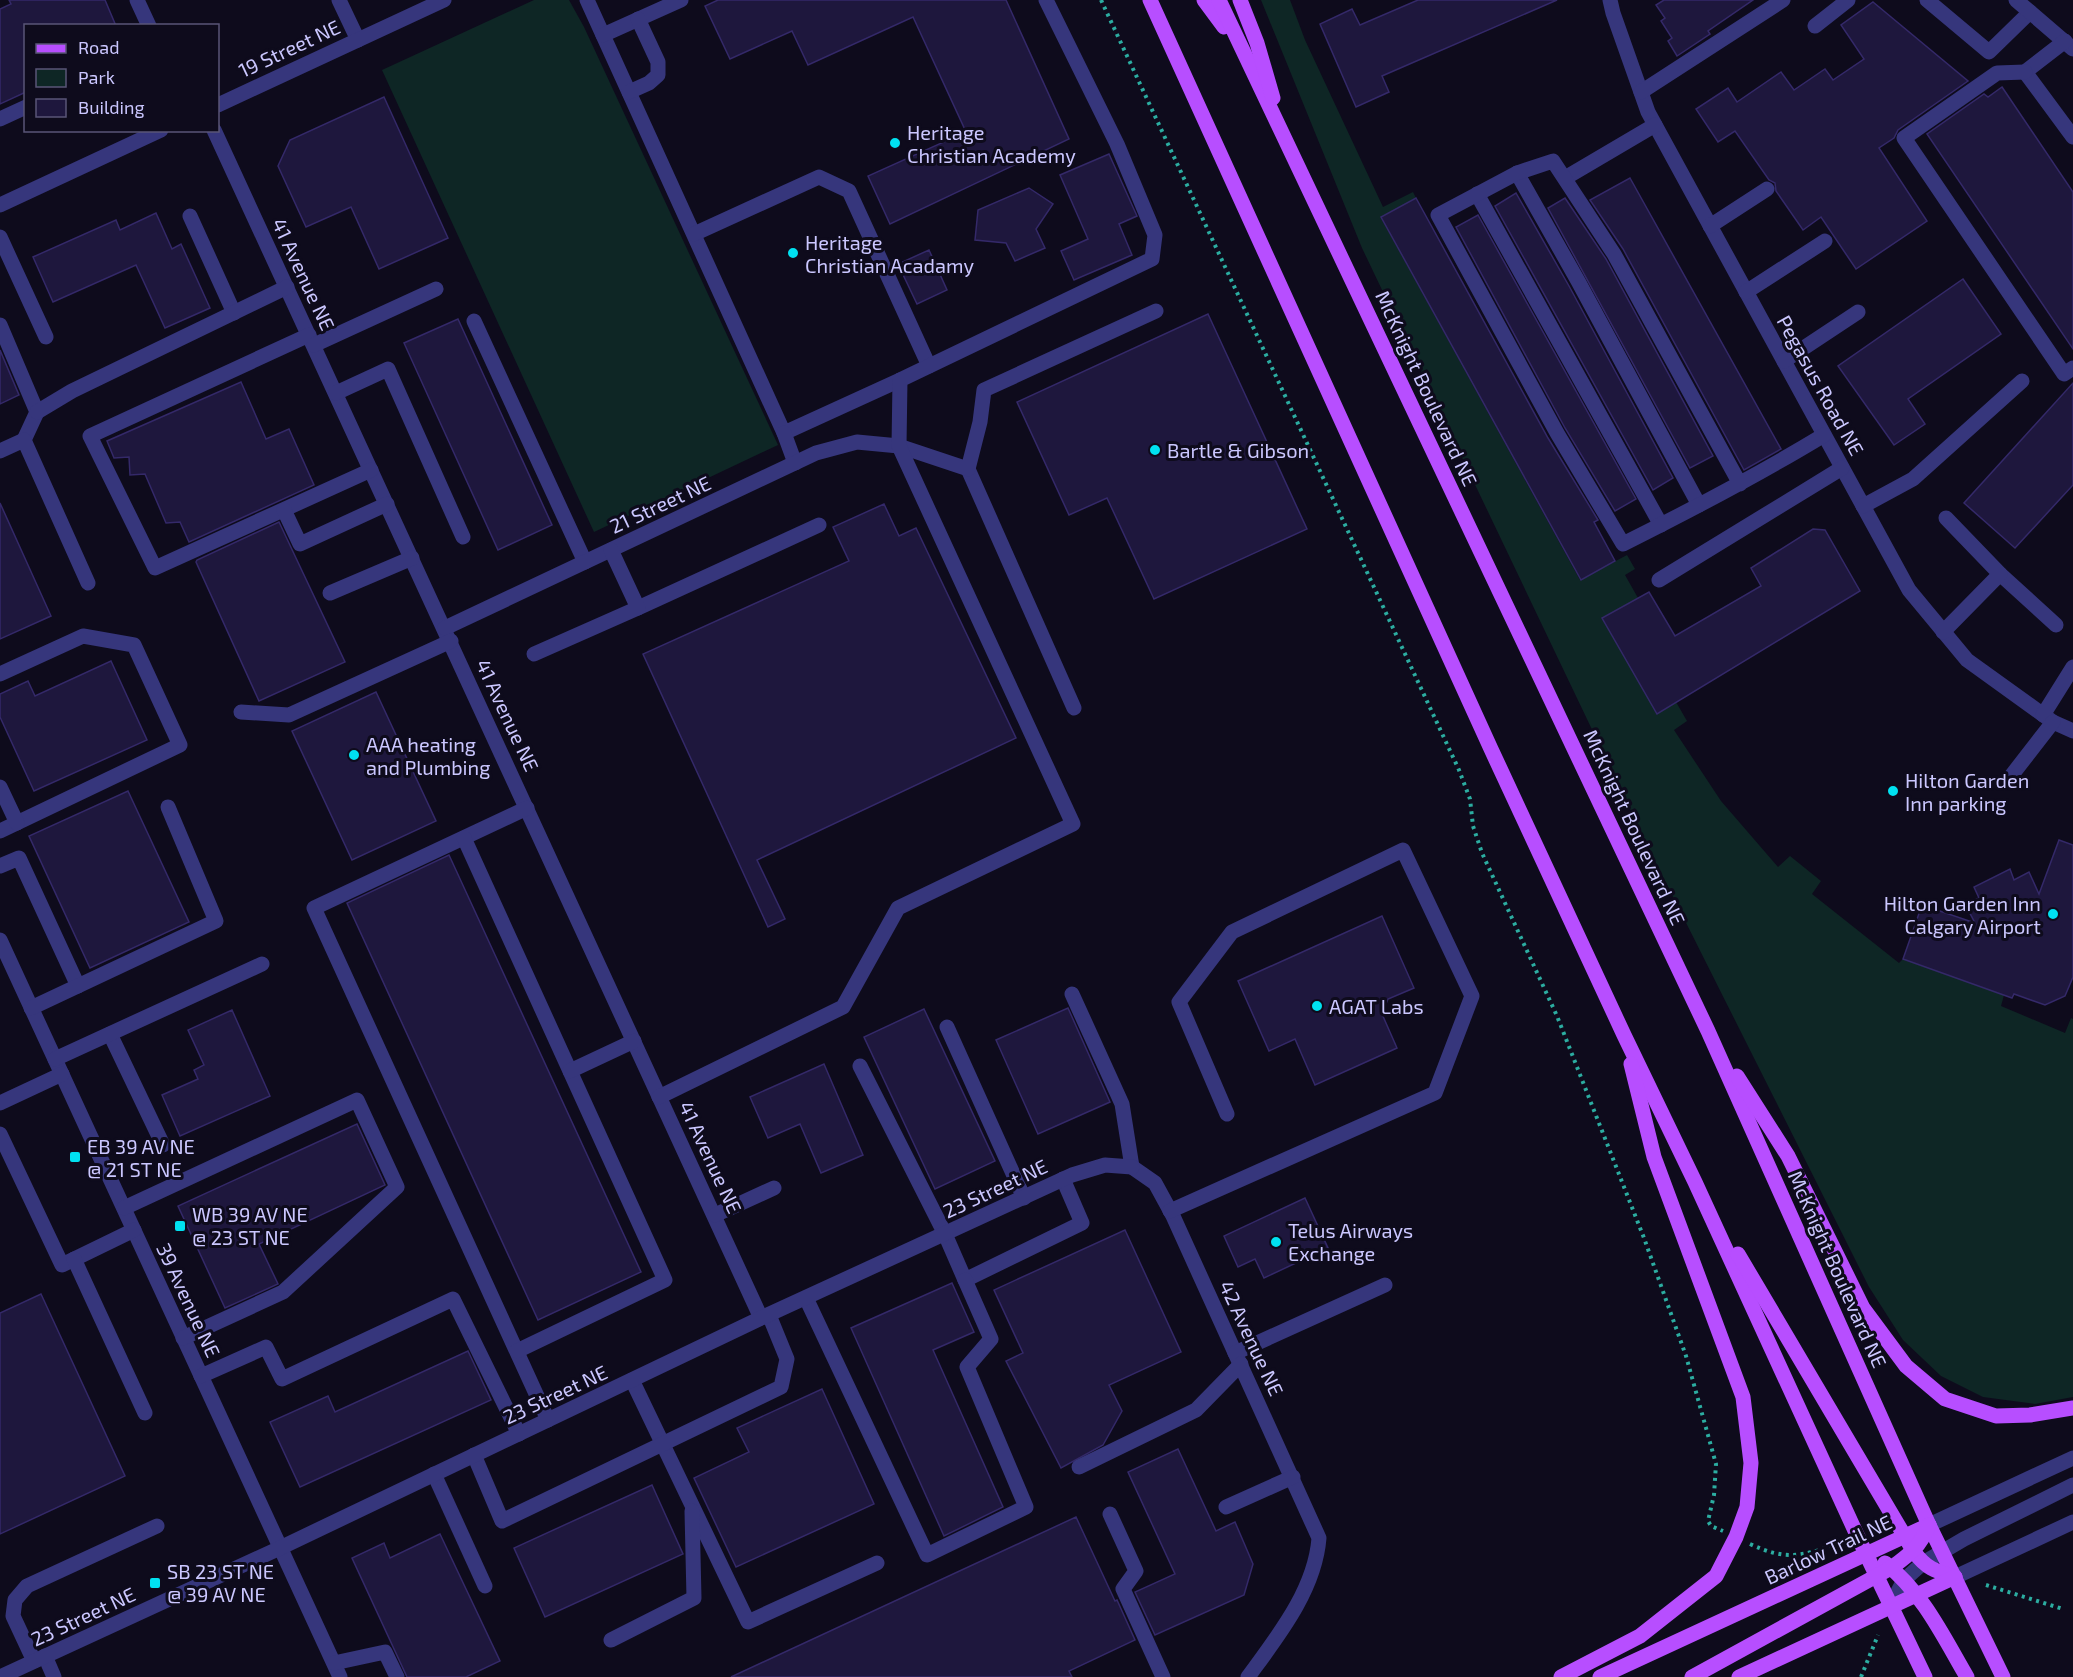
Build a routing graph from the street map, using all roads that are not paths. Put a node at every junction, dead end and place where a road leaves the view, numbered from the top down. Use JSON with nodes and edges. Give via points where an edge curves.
{"nodes":[{"id":1,"x":138,"y":0,"type":"edge"},
{"id":2,"x":339,"y":0,"type":"edge"},
{"id":3,"x":444,"y":0,"type":"edge"},
{"id":4,"x":587,"y":0,"type":"edge"},
{"id":5,"x":681,"y":0,"type":"edge"},
{"id":6,"x":1046,"y":0,"type":"edge"},
{"id":7,"x":1150,"y":0,"type":"edge"},
{"id":8,"x":1204,"y":0,"type":"edge"},
{"id":9,"x":1219,"y":0,"type":"edge"},
{"id":10,"x":1240,"y":0,"type":"edge"},
{"id":11,"x":1610,"y":0,"type":"edge"},
{"id":12,"x":1783,"y":0,"type":"edge"},
{"id":13,"x":1848,"y":0,"type":"edge"},
{"id":14,"x":1927,"y":0,"type":"edge"},
{"id":15,"x":2016,"y":0,"type":"edge"},
{"id":16,"x":2030,"y":12,"type":"junction"},
{"id":17,"x":638,"y":19,"type":"junction"},
{"id":18,"x":148,"y":24,"type":"edge"},
{"id":19,"x":1815,"y":26,"type":"dead end"},
{"id":20,"x":603,"y":35,"type":"junction"},
{"id":21,"x":357,"y":40,"type":"junction"},
{"id":22,"x":2069,"y":45,"type":"edge"},
{"id":23,"x":1244,"y":54,"type":"junction"},
{"id":24,"x":2025,"y":72,"type":"junction"},
{"id":25,"x":629,"y":92,"type":"junction"},
{"id":26,"x":1641,"y":92,"type":"junction"},
{"id":27,"x":219,"y":105,"type":"edge"},
{"id":28,"x":24,"y":108,"type":"edge"},
{"id":29,"x":0,"y":119,"type":"edge"},
{"id":30,"x":1655,"y":125,"type":"junction"},
{"id":31,"x":157,"y":132,"type":"edge"},
{"id":32,"x":215,"y":132,"type":"edge"},
{"id":33,"x":2073,"y":137,"type":"edge"},
{"id":34,"x":1286,"y":141,"type":"junction"},
{"id":35,"x":1517,"y":173,"type":"junction"},
{"id":36,"x":1565,"y":178,"type":"junction"},
{"id":37,"x":1767,"y":189,"type":"dead end"},
{"id":38,"x":1477,"y":194,"type":"junction"},
{"id":39,"x":0,"y":205,"type":"edge"},
{"id":40,"x":190,"y":216,"type":"dead end"},
{"id":41,"x":1710,"y":226,"type":"junction"},
{"id":42,"x":694,"y":234,"type":"junction"},
{"id":43,"x":0,"y":237,"type":"edge"},
{"id":44,"x":1825,"y":241,"type":"dead end"},
{"id":45,"x":287,"y":288,"type":"junction"},
{"id":46,"x":436,"y":289,"type":"dead end"},
{"id":47,"x":1746,"y":292,"type":"junction"},
{"id":48,"x":1156,"y":311,"type":"dead end"},
{"id":49,"x":1858,"y":312,"type":"dead end"},
{"id":50,"x":234,"y":313,"type":"junction"},
{"id":51,"x":474,"y":321,"type":"dead end"},
{"id":52,"x":0,"y":325,"type":"edge"},
{"id":53,"x":46,"y":337,"type":"dead end"},
{"id":54,"x":311,"y":340,"type":"junction"},
{"id":55,"x":1784,"y":361,"type":"junction"},
{"id":56,"x":929,"y":366,"type":"junction"},
{"id":57,"x":2073,"y":368,"type":"edge"},
{"id":58,"x":900,"y":380,"type":"junction"},
{"id":59,"x":2022,"y":381,"type":"dead end"},
{"id":60,"x":336,"y":393,"type":"junction"},
{"id":61,"x":37,"y":412,"type":"junction"},
{"id":62,"x":784,"y":434,"type":"junction"},
{"id":63,"x":1824,"y":435,"type":"junction"},
{"id":64,"x":24,"y":440,"type":"junction"},
{"id":65,"x":899,"y":446,"type":"junction"},
{"id":66,"x":0,"y":451,"type":"edge"},
{"id":67,"x":795,"y":463,"type":"junction"},
{"id":68,"x":1842,"y":468,"type":"junction"},
{"id":69,"x":371,"y":470,"type":"junction"},
{"id":70,"x":968,"y":470,"type":"junction"},
{"id":71,"x":1740,"y":484,"type":"junction"},
{"id":72,"x":387,"y":504,"type":"junction"},
{"id":73,"x":1699,"y":505,"type":"junction"},
{"id":74,"x":1863,"y":506,"type":"junction"},
{"id":75,"x":284,"y":510,"type":"junction"},
{"id":76,"x":1947,"y":518,"type":"dead end"},
{"id":77,"x":819,"y":525,"type":"dead end"},
{"id":78,"x":1661,"y":525,"type":"junction"},
{"id":79,"x":463,"y":537,"type":"dead end"},
{"id":80,"x":611,"y":550,"type":"junction"},
{"id":81,"x":412,"y":558,"type":"junction"},
{"id":82,"x":585,"y":562,"type":"junction"},
{"id":83,"x":2000,"y":573,"type":"junction"},
{"id":84,"x":1659,"y":580,"type":"dead end"},
{"id":85,"x":88,"y":583,"type":"dead end"},
{"id":86,"x":330,"y":593,"type":"dead end"},
{"id":87,"x":638,"y":608,"type":"junction"},
{"id":88,"x":2056,"y":625,"type":"dead end"},
{"id":89,"x":1943,"y":632,"type":"junction"},
{"id":90,"x":448,"y":635,"type":"junction"},
{"id":91,"x":534,"y":654,"type":"dead end"},
{"id":92,"x":2073,"y":667,"type":"edge"},
{"id":93,"x":0,"y":674,"type":"edge"},
{"id":94,"x":1074,"y":708,"type":"dead end"},
{"id":95,"x":241,"y":712,"type":"dead end"},
{"id":96,"x":2048,"y":718,"type":"junction"},
{"id":97,"x":2073,"y":732,"type":"edge"},
{"id":98,"x":2008,"y":780,"type":"dead end"},
{"id":99,"x":0,"y":787,"type":"edge"},
{"id":100,"x":168,"y":807,"type":"dead end"},
{"id":101,"x":527,"y":808,"type":"junction"},
{"id":102,"x":17,"y":823,"type":"junction"},
{"id":103,"x":0,"y":831,"type":"edge"},
{"id":104,"x":464,"y":838,"type":"junction"},
{"id":105,"x":0,"y":866,"type":"edge"},
{"id":106,"x":1,"y":944,"type":"edge"},
{"id":107,"x":262,"y":964,"type":"dead end"},
{"id":108,"x":78,"y":986,"type":"junction"},
{"id":109,"x":1072,"y":994,"type":"dead end"},
{"id":110,"x":32,"y":1008,"type":"junction"},
{"id":111,"x":947,"y":1027,"type":"dead end"},
{"id":112,"x":1708,"y":1031,"type":"junction"},
{"id":113,"x":110,"y":1034,"type":"junction"},
{"id":114,"x":1624,"y":1035,"type":"junction"},
{"id":115,"x":634,"y":1041,"type":"junction"},
{"id":116,"x":55,"y":1059,"type":"junction"},
{"id":117,"x":860,"y":1066,"type":"dead end"},
{"id":118,"x":570,"y":1071,"type":"junction"},
{"id":119,"x":62,"y":1074,"type":"junction"},
{"id":120,"x":659,"y":1097,"type":"junction"},
{"id":121,"x":0,"y":1103,"type":"edge"},
{"id":122,"x":1227,"y":1114,"type":"dead end"},
{"id":123,"x":0,"y":1134,"type":"edge"},
{"id":124,"x":163,"y":1145,"type":"dead end"},
{"id":125,"x":1132,"y":1167,"type":"junction"},
{"id":126,"x":1063,"y":1179,"type":"junction"},
{"id":127,"x":1695,"y":1182,"type":"junction"},
{"id":128,"x":774,"y":1188,"type":"dead end"},
{"id":129,"x":1024,"y":1198,"type":"junction"},
{"id":130,"x":124,"y":1208,"type":"junction"},
{"id":131,"x":1170,"y":1211,"type":"junction"},
{"id":132,"x":715,"y":1215,"type":"junction"},
{"id":133,"x":134,"y":1230,"type":"junction"},
{"id":134,"x":945,"y":1234,"type":"junction"},
{"id":135,"x":74,"y":1259,"type":"junction"},
{"id":136,"x":965,"y":1280,"type":"junction"},
{"id":137,"x":1385,"y":1286,"type":"dead end"},
{"id":138,"x":806,"y":1298,"type":"junction"},
{"id":139,"x":765,"y":1316,"type":"junction"},
{"id":140,"x":183,"y":1338,"type":"junction"},
{"id":141,"x":517,"y":1351,"type":"junction"},
{"id":142,"x":1238,"y":1359,"type":"junction"},
{"id":143,"x":201,"y":1376,"type":"junction"},
{"id":144,"x":632,"y":1380,"type":"junction"},
{"id":145,"x":2073,"y":1408,"type":"edge"},
{"id":146,"x":145,"y":1413,"type":"dead end"},
{"id":147,"x":548,"y":1420,"type":"junction"},
{"id":148,"x":519,"y":1434,"type":"junction"},
{"id":149,"x":662,"y":1443,"type":"junction"},
{"id":150,"x":474,"y":1455,"type":"junction"},
{"id":151,"x":2073,"y":1458,"type":"edge"},
{"id":152,"x":1079,"y":1467,"type":"dead end"},
{"id":153,"x":434,"y":1474,"type":"junction"},
{"id":154,"x":1293,"y":1477,"type":"junction"},
{"id":155,"x":2073,"y":1485,"type":"edge"},
{"id":156,"x":692,"y":1506,"type":"junction"},
{"id":157,"x":1226,"y":1507,"type":"dead end"},
{"id":158,"x":1110,"y":1514,"type":"dead end"},
{"id":159,"x":2073,"y":1522,"type":"edge"},
{"id":160,"x":1929,"y":1525,"type":"junction"},
{"id":161,"x":157,"y":1526,"type":"dead end"},
{"id":162,"x":1904,"y":1537,"type":"junction"},
{"id":163,"x":280,"y":1548,"type":"junction"},
{"id":164,"x":1942,"y":1551,"type":"junction"},
{"id":165,"x":1866,"y":1554,"type":"junction"},
{"id":166,"x":1918,"y":1557,"type":"junction"},
{"id":167,"x":878,"y":1563,"type":"dead end"},
{"id":168,"x":1891,"y":1568,"type":"junction"},
{"id":169,"x":1876,"y":1576,"type":"junction"},
{"id":170,"x":1955,"y":1577,"type":"junction"},
{"id":171,"x":1904,"y":1580,"type":"junction"},
{"id":172,"x":485,"y":1586,"type":"dead end"},
{"id":173,"x":1916,"y":1595,"type":"junction"},
{"id":174,"x":1890,"y":1607,"type":"junction"},
{"id":175,"x":611,"y":1640,"type":"dead end"},
{"id":176,"x":39,"y":1659,"type":"junction"},
{"id":177,"x":337,"y":1670,"type":"edge"},
{"id":178,"x":0,"y":1677,"type":"edge"},
{"id":179,"x":54,"y":1677,"type":"edge"},
{"id":180,"x":397,"y":1677,"type":"edge"},
{"id":181,"x":1163,"y":1677,"type":"edge"},
{"id":182,"x":1248,"y":1677,"type":"edge"},
{"id":183,"x":1561,"y":1677,"type":"edge"},
{"id":184,"x":1600,"y":1677,"type":"edge"},
{"id":185,"x":1692,"y":1677,"type":"edge"},
{"id":186,"x":1739,"y":1677,"type":"edge"},
{"id":187,"x":1924,"y":1677,"type":"edge"},
{"id":188,"x":1967,"y":1677,"type":"edge"},
{"id":189,"x":2003,"y":1677,"type":"edge"}],
"edges":[{"from":1,"to":18,"type":"street"},
{"from":2,"to":21,"type":"street"},
{"from":3,"to":21,"type":"street","name":"19 Street NE"},
{"from":4,"to":20,"type":"street"},
{"from":5,"to":17,"type":"street"},
{"from":6,"to":56,"type":"street","via":[[1117,144],[1155,235],[1152,259]]},
{"from":7,"to":114,"type":"main road"},
{"from":8,"to":23,"type":"main road"},
{"from":9,"to":23,"type":"main road","name":"McKnight Boulevard NE"},
{"from":10,"to":34,"type":"main road"},
{"from":11,"to":26,"type":"street","name":"Pegasus Road NE"},
{"from":12,"to":26,"type":"street"},
{"from":13,"to":19,"type":"street"},
{"from":14,"to":16,"type":"street","via":[[1989,52]]},
{"from":15,"to":16,"type":"street"},
{"from":16,"to":22,"type":"street"},
{"from":17,"to":20,"type":"street"},
{"from":17,"to":25,"type":"street","via":[[658,62],[658,75]]},
{"from":20,"to":25,"type":"street"},
{"from":21,"to":27,"type":"street","name":"19 Street NE"},
{"from":22,"to":24,"type":"street"},
{"from":23,"to":34,"type":"main road","name":"McKnight Boulevard NE"},
{"from":24,"to":33,"type":"street"},
{"from":24,"to":57,"type":"street","via":[[1997,73],[1904,138],[2064,374]]},
{"from":25,"to":42,"type":"street"},
{"from":26,"to":30,"type":"street","name":"Pegasus Road NE"},
{"from":28,"to":29,"type":"street"},
{"from":30,"to":36,"type":"street"},
{"from":30,"to":41,"type":"street","name":"Pegasus Road NE"},
{"from":31,"to":39,"type":"street"},
{"from":32,"to":45,"type":"street","name":"41 Avenue NE"},
{"from":34,"to":112,"type":"main road","name":"McKnight Boulevard NE"},
{"from":35,"to":36,"type":"street","via":[[1553,161]]},
{"from":35,"to":38,"type":"street"},
{"from":35,"to":73,"type":"street"},
{"from":36,"to":71,"type":"street","via":[[1614,254]]},
{"from":37,"to":41,"type":"street"},
{"from":38,"to":78,"type":"street"},
{"from":38,"to":78,"type":"street","via":[[1438,215],[1557,433],[1623,544]]},
{"from":40,"to":50,"type":"street"},
{"from":41,"to":47,"type":"street","name":"Pegasus Road NE"},
{"from":42,"to":56,"type":"street","via":[[819,177],[849,191]]},
{"from":42,"to":62,"type":"street"},
{"from":43,"to":53,"type":"street"},
{"from":44,"to":47,"type":"street"},
{"from":45,"to":50,"type":"street"},
{"from":45,"to":54,"type":"street","name":"41 Avenue NE"},
{"from":46,"to":54,"type":"street"},
{"from":47,"to":55,"type":"street","name":"Pegasus Road NE"},
{"from":48,"to":70,"type":"street","via":[[984,390]]},
{"from":49,"to":55,"type":"street"},
{"from":50,"to":61,"type":"street"},
{"from":51,"to":82,"type":"street"},
{"from":52,"to":61,"type":"street"},
{"from":54,"to":60,"type":"street","name":"41 Avenue NE"},
{"from":54,"to":75,"type":"street","via":[[90,436],[155,568]]},
{"from":55,"to":63,"type":"street","name":"Pegasus Road NE"},
{"from":56,"to":58,"type":"street"},
{"from":58,"to":62,"type":"street"},
{"from":58,"to":65,"type":"street"},
{"from":59,"to":74,"type":"street","via":[[1913,479]]},
{"from":60,"to":69,"type":"street","name":"41 Avenue NE"},
{"from":60,"to":79,"type":"street","via":[[388,369]]},
{"from":61,"to":64,"type":"street"},
{"from":62,"to":67,"type":"street"},
{"from":63,"to":68,"type":"street","name":"Pegasus Road NE"},
{"from":63,"to":71,"type":"street"},
{"from":64,"to":66,"type":"street"},
{"from":64,"to":85,"type":"street"},
{"from":65,"to":67,"type":"street","name":"21 Street NE","via":[[857,442]]},
{"from":65,"to":70,"type":"street","name":"21 Street NE"},
{"from":65,"to":120,"type":"street","via":[[1072,824],[898,908],[843,1007]]},
{"from":67,"to":80,"type":"street","name":"21 Street NE"},
{"from":68,"to":74,"type":"street","name":"Pegasus Road NE"},
{"from":68,"to":84,"type":"street"},
{"from":69,"to":72,"type":"street","name":"41 Avenue NE"},
{"from":69,"to":75,"type":"street"},
{"from":70,"to":94,"type":"street"},
{"from":71,"to":73,"type":"street"},
{"from":72,"to":75,"type":"street","via":[[300,544]]},
{"from":72,"to":81,"type":"street","name":"41 Avenue NE"},
{"from":73,"to":78,"type":"street"},
{"from":74,"to":89,"type":"street","name":"Pegasus Road NE","via":[[1909,590]]},
{"from":76,"to":83,"type":"street"},
{"from":77,"to":87,"type":"street"},
{"from":80,"to":82,"type":"street","name":"21 Street NE"},
{"from":80,"to":87,"type":"street"},
{"from":81,"to":86,"type":"street"},
{"from":81,"to":90,"type":"street","name":"41 Avenue NE"},
{"from":82,"to":90,"type":"street","name":"21 Street NE"},
{"from":83,"to":88,"type":"street"},
{"from":83,"to":89,"type":"street"},
{"from":87,"to":91,"type":"street"},
{"from":89,"to":96,"type":"street","name":"Pegasus Road NE","via":[[1967,660]]},
{"from":90,"to":95,"type":"street","name":"21 Street NE","via":[[289,716]]},
{"from":90,"to":101,"type":"street","name":"41 Avenue NE"},
{"from":92,"to":96,"type":"street"},
{"from":93,"to":102,"type":"street","via":[[83,636],[134,645],[180,745]]},
{"from":96,"to":97,"type":"street","name":"Pegasus Road NE"},
{"from":96,"to":98,"type":"street"},
{"from":99,"to":102,"type":"street"},
{"from":100,"to":108,"type":"street","via":[[216,921]]},
{"from":101,"to":104,"type":"street"},
{"from":101,"to":115,"type":"street","name":"41 Avenue NE"},
{"from":102,"to":103,"type":"street"},
{"from":104,"to":118,"type":"street"},
{"from":104,"to":141,"type":"street","via":[[314,908]]},
{"from":105,"to":108,"type":"street","via":[[19,858]]},
{"from":106,"to":110,"type":"street","name":"39 Avenue NE"},
{"from":107,"to":113,"type":"street"},
{"from":108,"to":110,"type":"street"},
{"from":109,"to":125,"type":"street","via":[[1122,1104]]},
{"from":110,"to":116,"type":"street","name":"39 Avenue NE"},
{"from":111,"to":129,"type":"street"},
{"from":112,"to":145,"type":"main road","via":[[1788,1156],[1863,1308],[1906,1366],[1945,1399],[1996,1416]]},
{"from":112,"to":160,"type":"main road","name":"McKnight Boulevard NE"},
{"from":113,"to":116,"type":"street"},
{"from":113,"to":124,"type":"street"},
{"from":114,"to":127,"type":"main road"},
{"from":114,"to":183,"type":"main road","via":[[1654,1157],[1743,1397],[1751,1463],[1747,1507],[1716,1576],[1640,1636]]},
{"from":115,"to":118,"type":"street"},
{"from":115,"to":120,"type":"street","name":"41 Avenue NE"},
{"from":116,"to":119,"type":"street","name":"39 Avenue NE"},
{"from":117,"to":134,"type":"street"},
{"from":118,"to":141,"type":"street","via":[[665,1280]]},
{"from":119,"to":121,"type":"street"},
{"from":119,"to":130,"type":"street","name":"39 Avenue NE"},
{"from":120,"to":132,"type":"street","name":"41 Avenue NE"},
{"from":122,"to":131,"type":"street","via":[[1179,1002],[1232,932],[1403,850],[1472,996],[1435,1093]]},
{"from":123,"to":135,"type":"street","via":[[62,1265]]},
{"from":125,"to":126,"type":"street","name":"23 Street NE","via":[[1105,1165]]},
{"from":125,"to":131,"type":"street","name":"42 Avenue NE","via":[[1155,1184]]},
{"from":126,"to":129,"type":"street","name":"23 Street NE"},
{"from":126,"to":136,"type":"street","via":[[1082,1223]]},
{"from":127,"to":162,"type":"main road"},
{"from":127,"to":165,"type":"main road"},
{"from":128,"to":132,"type":"street"},
{"from":129,"to":134,"type":"street","name":"23 Street NE"},
{"from":130,"to":133,"type":"street","name":"39 Avenue NE"},
{"from":130,"to":140,"type":"street","via":[[357,1100],[397,1187],[283,1292]]},
{"from":131,"to":142,"type":"street","name":"42 Avenue NE"},
{"from":132,"to":139,"type":"street","name":"41 Avenue NE"},
{"from":133,"to":135,"type":"street"},
{"from":133,"to":140,"type":"street","name":"39 Avenue NE"},
{"from":134,"to":136,"type":"street"},
{"from":134,"to":138,"type":"street","name":"23 Street NE"},
{"from":135,"to":146,"type":"street"},
{"from":136,"to":138,"type":"street","via":[[991,1338],[967,1367],[1026,1507],[927,1555]]},
{"from":137,"to":142,"type":"street"},
{"from":138,"to":139,"type":"street","name":"23 Street NE"},
{"from":139,"to":144,"type":"street","name":"23 Street NE"},
{"from":139,"to":149,"type":"street","name":"41 Avenue NE","via":[[787,1359],[781,1387]]},
{"from":140,"to":143,"type":"street","name":"39 Avenue NE"},
{"from":141,"to":147,"type":"street"},
{"from":142,"to":152,"type":"street","via":[[1196,1410]]},
{"from":142,"to":154,"type":"street","name":"42 Avenue NE"},
{"from":143,"to":148,"type":"street","via":[[266,1347],[282,1378],[453,1299]]},
{"from":143,"to":163,"type":"street","name":"39 Avenue NE"},
{"from":144,"to":147,"type":"street","name":"23 Street NE"},
{"from":144,"to":149,"type":"street"},
{"from":147,"to":148,"type":"street","name":"23 Street NE"},
{"from":148,"to":150,"type":"street","name":"23 Street NE"},
{"from":149,"to":150,"type":"street","via":[[502,1521]]},
{"from":149,"to":156,"type":"street"},
{"from":150,"to":153,"type":"street","name":"23 Street NE"},
{"from":151,"to":160,"type":"street","name":"Barlow Trail NE"},
{"from":153,"to":163,"type":"street","name":"23 Street NE"},
{"from":153,"to":172,"type":"street"},
{"from":154,"to":157,"type":"street"},
{"from":154,"to":182,"type":"street","name":"42 Avenue NE","via":[[1318,1538],[1317,1556],[1304,1591]]},
{"from":155,"to":164,"type":"street"},
{"from":156,"to":167,"type":"street","via":[[748,1622]]},
{"from":156,"to":175,"type":"street","via":[[694,1599]]},
{"from":158,"to":181,"type":"street","via":[[1136,1571],[1123,1589]]},
{"from":159,"to":170,"type":"street"},
{"from":160,"to":162,"type":"main road","name":"Barlow Trail NE"},
{"from":160,"to":164,"type":"main road","name":"McKnight Boulevard NE"},
{"from":160,"to":166,"type":"main road"},
{"from":161,"to":176,"type":"street","via":[[27,1586],[15,1600],[13,1616]]},
{"from":162,"to":165,"type":"main road","name":"Barlow Trail NE"},
{"from":162,"to":166,"type":"main road"},
{"from":163,"to":176,"type":"street","name":"23 Street NE"},
{"from":163,"to":177,"type":"street","name":"39 Avenue NE"},
{"from":164,"to":166,"type":"street"},
{"from":164,"to":170,"type":"main road","name":"McKnight Boulevard NE"},
{"from":165,"to":168,"type":"main road"},
{"from":165,"to":169,"type":"main road"},
{"from":165,"to":184,"type":"main road","name":"Barlow Trail NE"},
{"from":166,"to":168,"type":"main road"},
{"from":166,"to":170,"type":"main road","via":[[1932,1570]]},
{"from":166,"to":171,"type":"street"},
{"from":168,"to":169,"type":"main road"},
{"from":168,"to":171,"type":"main road"},
{"from":169,"to":174,"type":"main road"},
{"from":169,"to":185,"type":"main road"},
{"from":170,"to":173,"type":"main road"},
{"from":170,"to":189,"type":"main road","name":"McKnight Boulevard NE"},
{"from":171,"to":173,"type":"main road"},
{"from":171,"to":174,"type":"street"},
{"from":173,"to":174,"type":"main road"},
{"from":173,"to":188,"type":"main road"},
{"from":174,"to":186,"type":"main road"},
{"from":174,"to":187,"type":"main road"},
{"from":176,"to":178,"type":"street","name":"23 Street NE"},
{"from":176,"to":179,"type":"street"},
{"from":177,"to":180,"type":"street","via":[[385,1652]]}]}
